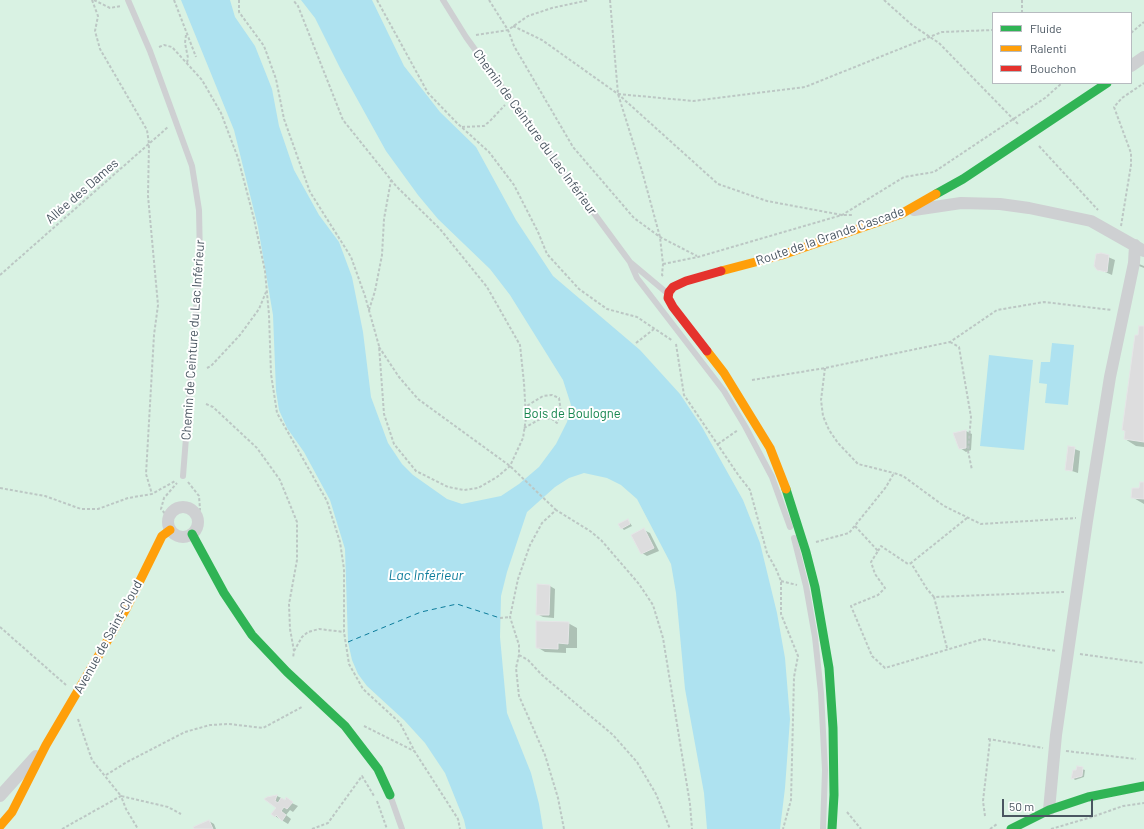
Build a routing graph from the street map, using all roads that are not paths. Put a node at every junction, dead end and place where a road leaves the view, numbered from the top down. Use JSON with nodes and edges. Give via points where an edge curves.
{"nodes":[{"id":1,"x":443,"y":0,"type":"edge"},
{"id":2,"x":129,"y":2,"type":"edge"},
{"id":3,"x":1144,"y":57,"type":"edge"},
{"id":4,"x":1132,"y":65,"type":"edge"},
{"id":5,"x":1106,"y":84,"type":"edge"},
{"id":6,"x":901,"y":214,"type":"junction"},
{"id":7,"x":1139,"y":248,"type":"edge"},
{"id":8,"x":630,"y":262,"type":"junction"},
{"id":9,"x":668,"y":294,"type":"junction"},
{"id":10,"x":183,"y":476,"type":"road end"},
{"id":11,"x":169,"y":524,"type":"junction"},
{"id":12,"x":192,"y":534,"type":"junction"},
{"id":13,"x":46,"y":745,"type":"junction"},
{"id":14,"x":1144,"y":786,"type":"edge"},
{"id":15,"x":390,"y":795,"type":"joint"},
{"id":16,"x":0,"y":796,"type":"edge"},
{"id":17,"x":1049,"y":810,"type":"junction"},
{"id":18,"x":0,"y":826,"type":"edge"},
{"id":19,"x":402,"y":829,"type":"edge"},
{"id":20,"x":823,"y":829,"type":"edge"},
{"id":21,"x":832,"y":829,"type":"edge"},
{"id":22,"x":1011,"y":829,"type":"edge"}],
"edges":[{"from":1,"to":8,"type":"lane","name":"Chemin de Ceinture du Lac Inférieur","via":[[466,37]]},
{"from":2,"to":10,"type":"lane","name":"Chemin de Ceinture du Lac Inférieur","via":[[150,51],[192,166],[199,217],[200,258]]},
{"from":3,"to":4,"type":"street"},
{"from":5,"to":6,"type":"street","name":"Route de la Grande Cascade","via":[[963,179]]},
{"from":6,"to":7,"type":"street","via":[[944,204],[961,203],[1022,207],[1091,221]]},
{"from":6,"to":9,"type":"street","name":"Route de la Grande Cascade","via":[[782,255],[686,281],[673,287]]},
{"from":7,"to":17,"type":"street","via":[[1110,377],[1068,653]]},
{"from":8,"to":9,"type":"lane","name":"Chemin de Ceinture du Lac Inférieur"},
{"from":8,"to":20,"type":"lane","name":"Chemin de Ceinture du Lac Inférieur","via":[[637,278],[724,391],[745,426],[772,477],[793,537],[806,586],[821,693],[825,770]]},
{"from":9,"to":21,"type":"street","name":"Chemin de Ceinture du Lac Inférieur","via":[[673,307],[724,373],[757,425],[782,478],[806,552],[815,587],[829,668],[833,728]]},
{"from":11,"to":12,"type":"street","via":[[174,534],[182,537]]},
{"from":11,"to":12,"type":"street","via":[[172,513],[179,508],[192,510],[197,516],[198,526]]},
{"from":11,"to":13,"type":"street","name":"Avenue de Saint-Cloud","via":[[126,609]]},
{"from":12,"to":15,"type":"street","via":[[224,593],[252,635],[345,726],[378,769]]},
{"from":13,"to":16,"type":"street","name":"Avenue de Saint-Cloud"},
{"from":13,"to":18,"type":"street","name":"Avenue de Saint-Cloud","via":[[12,812]]},
{"from":14,"to":17,"type":"street","via":[[1088,797]]},
{"from":15,"to":19,"type":"lane"},
{"from":17,"to":22,"type":"street"}]}
